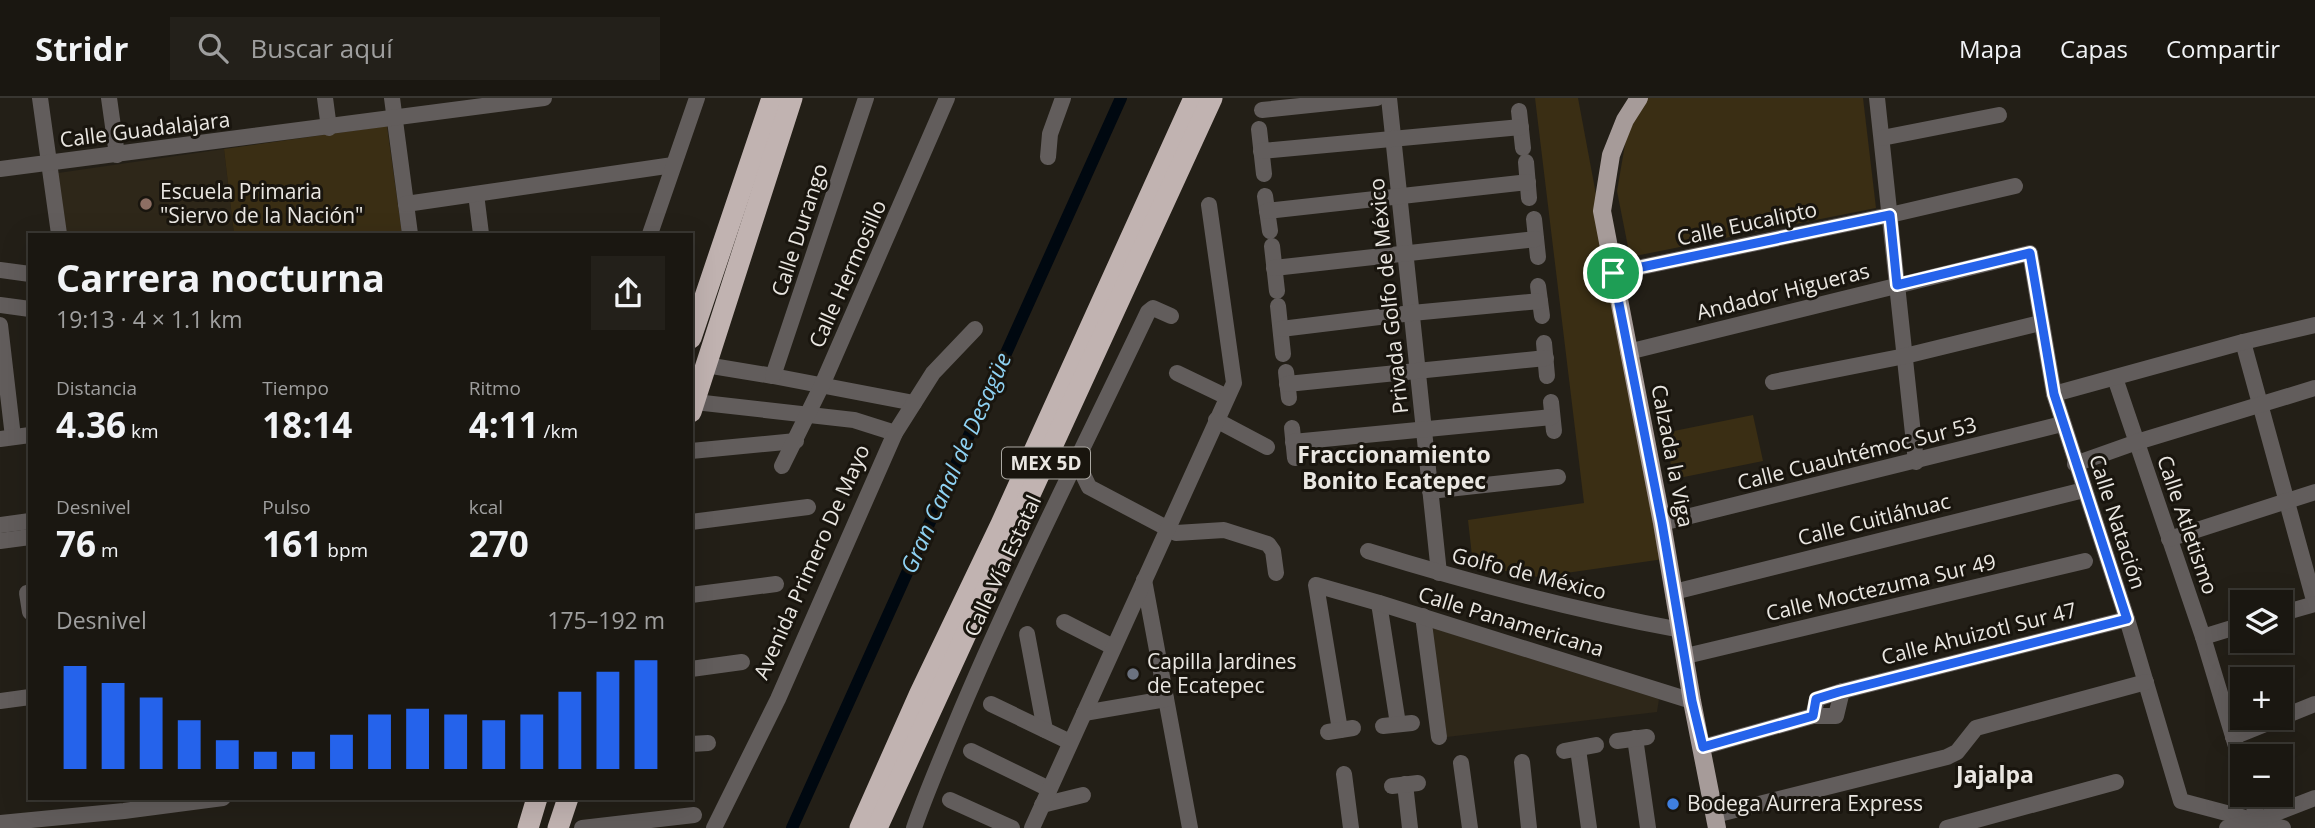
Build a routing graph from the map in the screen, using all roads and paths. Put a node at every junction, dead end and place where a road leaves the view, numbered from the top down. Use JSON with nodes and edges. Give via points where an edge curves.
{"nodes":[{"id":1,"x":40,"y":98,"type":"edge"},
{"id":2,"x":109,"y":98,"type":"edge"},
{"id":3,"x":325,"y":98,"type":"edge"},
{"id":4,"x":392,"y":98,"type":"edge"},
{"id":5,"x":544,"y":98,"type":"edge"},
{"id":6,"x":697,"y":98,"type":"edge"},
{"id":7,"x":772,"y":98,"type":"edge"},
{"id":8,"x":792,"y":98,"type":"edge"},
{"id":9,"x":866,"y":98,"type":"edge"},
{"id":10,"x":947,"y":98,"type":"edge"},
{"id":11,"x":1063,"y":98,"type":"edge"},
{"id":12,"x":1194,"y":98,"type":"edge"},
{"id":13,"x":1212,"y":98,"type":"edge"},
{"id":14,"x":1377,"y":98,"type":"edge"},
{"id":15,"x":1389,"y":98,"type":"edge"},
{"id":16,"x":1639,"y":98,"type":"edge"},
{"id":17,"x":1877,"y":98,"type":"edge"},
{"id":18,"x":1262,"y":110,"type":"dead end"},
{"id":19,"x":1999,"y":116,"type":"dead end"},
{"id":20,"x":395,"y":117,"type":"junction"},
{"id":21,"x":329,"y":128,"type":"junction"},
{"id":22,"x":1259,"y":129,"type":"dead end"},
{"id":23,"x":1393,"y":138,"type":"junction"},
{"id":24,"x":1882,"y":138,"type":"junction"},
{"id":25,"x":1261,"y":151,"type":"junction"},
{"id":26,"x":117,"y":155,"type":"junction"},
{"id":27,"x":1048,"y":157,"type":"dead end"},
{"id":28,"x":49,"y":163,"type":"junction"},
{"id":29,"x":673,"y":165,"type":"junction"},
{"id":30,"x":0,"y":169,"type":"edge"},
{"id":31,"x":1264,"y":174,"type":"dead end"},
{"id":32,"x":2015,"y":186,"type":"dead end"},
{"id":33,"x":476,"y":194,"type":"junction"},
{"id":34,"x":1399,"y":196,"type":"junction"},
{"id":35,"x":406,"y":204,"type":"junction"},
{"id":36,"x":1209,"y":205,"type":"dead end"},
{"id":37,"x":1890,"y":215,"type":"junction"},
{"id":38,"x":1534,"y":219,"type":"dead end"},
{"id":39,"x":60,"y":233,"type":"edge"},
{"id":40,"x":410,"y":233,"type":"edge"},
{"id":41,"x":481,"y":233,"type":"edge"},
{"id":42,"x":650,"y":233,"type":"edge"},
{"id":43,"x":1536,"y":239,"type":"junction"},
{"id":44,"x":1405,"y":252,"type":"junction"},
{"id":45,"x":2030,"y":253,"type":"joint"},
{"id":46,"x":1538,"y":257,"type":"dead end"},
{"id":47,"x":1274,"y":268,"type":"junction"},
{"id":48,"x":0,"y":270,"type":"edge"},
{"id":49,"x":1613,"y":273,"type":"junction"},
{"id":50,"x":28,"y":274,"type":"edge"},
{"id":51,"x":1897,"y":285,"type":"junction"},
{"id":52,"x":1540,"y":301,"type":"dead end"},
{"id":53,"x":0,"y":305,"type":"edge"},
{"id":54,"x":28,"y":309,"type":"edge"},
{"id":55,"x":1412,"y":313,"type":"junction"},
{"id":56,"x":1171,"y":316,"type":"dead end"},
{"id":57,"x":2040,"y":323,"type":"junction"},
{"id":58,"x":0,"y":325,"type":"edge"},
{"id":59,"x":2315,"y":325,"type":"edge"},
{"id":60,"x":975,"y":329,"type":"dead end"},
{"id":61,"x":1281,"y":329,"type":"junction"},
{"id":62,"x":693,"y":332,"type":"edge"},
{"id":63,"x":2244,"y":342,"type":"junction"},
{"id":64,"x":1,"y":348,"type":"edge"},
{"id":65,"x":1628,"y":352,"type":"junction"},
{"id":66,"x":1283,"y":354,"type":"dead end"},
{"id":67,"x":1905,"y":356,"type":"junction"},
{"id":68,"x":706,"y":365,"type":"junction"},
{"id":69,"x":1418,"y":372,"type":"junction"},
{"id":70,"x":1177,"y":373,"type":"dead end"},
{"id":71,"x":773,"y":376,"type":"junction"},
{"id":72,"x":1547,"y":376,"type":"dead end"},
{"id":73,"x":2115,"y":378,"type":"junction"},
{"id":74,"x":1773,"y":382,"type":"dead end"},
{"id":75,"x":822,"y":385,"type":"junction"},
{"id":76,"x":1287,"y":385,"type":"dead end"},
{"id":77,"x":2315,"y":388,"type":"edge"},
{"id":78,"x":2054,"y":394,"type":"junction"},
{"id":79,"x":1227,"y":397,"type":"junction"},
{"id":80,"x":914,"y":402,"type":"junction"},
{"id":81,"x":2261,"y":403,"type":"junction"},
{"id":82,"x":693,"y":407,"type":"edge"},
{"id":83,"x":808,"y":416,"type":"junction"},
{"id":84,"x":1552,"y":416,"type":"dead end"},
{"id":85,"x":1216,"y":421,"type":"junction"},
{"id":86,"x":2062,"y":424,"type":"junction"},
{"id":87,"x":1424,"y":430,"type":"junction"},
{"id":88,"x":895,"y":433,"type":"junction"},
{"id":89,"x":14,"y":437,"type":"edge"},
{"id":90,"x":796,"y":441,"type":"junction"},
{"id":91,"x":2137,"y":442,"type":"junction"},
{"id":92,"x":1293,"y":443,"type":"dead end"},
{"id":93,"x":1267,"y":447,"type":"dead end"},
{"id":94,"x":693,"y":449,"type":"edge"},
{"id":95,"x":1077,"y":462,"type":"junction"},
{"id":96,"x":1916,"y":462,"type":"junction"},
{"id":97,"x":2075,"y":464,"type":"junction"},
{"id":98,"x":782,"y":466,"type":"dead end"},
{"id":99,"x":1558,"y":476,"type":"dead end"},
{"id":100,"x":1089,"y":487,"type":"junction"},
{"id":101,"x":1063,"y":490,"type":"junction"},
{"id":102,"x":2084,"y":490,"type":"junction"},
{"id":103,"x":1430,"y":491,"type":"junction"},
{"id":104,"x":2315,"y":492,"type":"edge"},
{"id":105,"x":2288,"y":499,"type":"junction"},
{"id":106,"x":808,"y":507,"type":"dead end"},
{"id":107,"x":28,"y":521,"type":"edge"},
{"id":108,"x":693,"y":522,"type":"edge"},
{"id":109,"x":1662,"y":523,"type":"junction"},
{"id":110,"x":0,"y":525,"type":"edge"},
{"id":111,"x":1166,"y":528,"type":"junction"},
{"id":112,"x":28,"y":537,"type":"edge"},
{"id":113,"x":2169,"y":539,"type":"junction"},
{"id":114,"x":0,"y":541,"type":"edge"},
{"id":115,"x":1368,"y":551,"type":"dead end"},
{"id":116,"x":2085,"y":561,"type":"dead end"},
{"id":117,"x":1276,"y":573,"type":"dead end"},
{"id":118,"x":1439,"y":573,"type":"junction"},
{"id":119,"x":1144,"y":580,"type":"junction"},
{"id":120,"x":776,"y":584,"type":"dead end"},
{"id":121,"x":1674,"y":592,"type":"junction"},
{"id":122,"x":27,"y":593,"type":"dead end"},
{"id":123,"x":693,"y":595,"type":"edge"},
{"id":124,"x":28,"y":599,"type":"edge"},
{"id":125,"x":1379,"y":603,"type":"junction"},
{"id":126,"x":2315,"y":604,"type":"edge"},
{"id":127,"x":2293,"y":610,"type":"edge"},
{"id":128,"x":1423,"y":616,"type":"junction"},
{"id":129,"x":2127,"y":619,"type":"junction"},
{"id":130,"x":1064,"y":622,"type":"dead end"},
{"id":131,"x":2230,"y":629,"type":"edge"},
{"id":132,"x":1681,"y":630,"type":"junction"},
{"id":133,"x":1027,"y":634,"type":"dead end"},
{"id":134,"x":2203,"y":637,"type":"junction"},
{"id":135,"x":1114,"y":647,"type":"junction"},
{"id":136,"x":1686,"y":656,"type":"junction"},
{"id":137,"x":742,"y":662,"type":"dead end"},
{"id":138,"x":693,"y":669,"type":"edge"},
{"id":139,"x":2146,"y":682,"type":"junction"},
{"id":140,"x":28,"y":697,"type":"edge"},
{"id":141,"x":1166,"y":699,"type":"junction"},
{"id":142,"x":0,"y":701,"type":"edge"},
{"id":143,"x":1692,"y":701,"type":"junction"},
{"id":144,"x":991,"y":704,"type":"dead end"},
{"id":145,"x":2315,"y":704,"type":"edge"},
{"id":146,"x":1084,"y":713,"type":"junction"},
{"id":147,"x":1398,"y":724,"type":"dead end"},
{"id":148,"x":1045,"y":730,"type":"junction"},
{"id":149,"x":1340,"y":730,"type":"dead end"},
{"id":150,"x":1439,"y":737,"type":"dead end"},
{"id":151,"x":2233,"y":737,"type":"junction"},
{"id":152,"x":1617,"y":741,"type":"dead end"},
{"id":153,"x":1070,"y":742,"type":"junction"},
{"id":154,"x":708,"y":743,"type":"dead end"},
{"id":155,"x":693,"y":744,"type":"edge"},
{"id":156,"x":2235,"y":744,"type":"edge"},
{"id":157,"x":1596,"y":745,"type":"dead end"},
{"id":158,"x":1703,"y":747,"type":"junction"},
{"id":159,"x":971,"y":751,"type":"dead end"},
{"id":160,"x":1522,"y":762,"type":"dead end"},
{"id":161,"x":1461,"y":763,"type":"dead end"},
{"id":162,"x":1344,"y":774,"type":"dead end"},
{"id":163,"x":2116,"y":782,"type":"dead end"},
{"id":164,"x":1405,"y":784,"type":"dead end"},
{"id":165,"x":1049,"y":789,"type":"junction"},
{"id":166,"x":1083,"y":794,"type":"dead end"},
{"id":167,"x":2315,"y":799,"type":"edge"},
{"id":168,"x":208,"y":800,"type":"edge"},
{"id":169,"x":536,"y":800,"type":"edge"},
{"id":170,"x":567,"y":800,"type":"edge"},
{"id":171,"x":950,"y":800,"type":"dead end"},
{"id":172,"x":1042,"y":806,"type":"junction"},
{"id":173,"x":2254,"y":807,"type":"edge"},
{"id":174,"x":694,"y":815,"type":"dead end"},
{"id":175,"x":1716,"y":822,"type":"edge"},
{"id":176,"x":0,"y":823,"type":"edge"},
{"id":177,"x":2259,"y":824,"type":"edge"},
{"id":178,"x":528,"y":828,"type":"edge"},
{"id":179,"x":558,"y":828,"type":"edge"},
{"id":180,"x":582,"y":828,"type":"edge"},
{"id":181,"x":714,"y":828,"type":"edge"},
{"id":182,"x":860,"y":828,"type":"edge"},
{"id":183,"x":877,"y":828,"type":"edge"},
{"id":184,"x":914,"y":828,"type":"edge"},
{"id":185,"x":1012,"y":828,"type":"edge"},
{"id":186,"x":1032,"y":828,"type":"edge"},
{"id":187,"x":1191,"y":828,"type":"edge"},
{"id":188,"x":1351,"y":828,"type":"edge"},
{"id":189,"x":1410,"y":828,"type":"edge"},
{"id":190,"x":1470,"y":828,"type":"edge"},
{"id":191,"x":1529,"y":828,"type":"edge"},
{"id":192,"x":1589,"y":828,"type":"edge"},
{"id":193,"x":1648,"y":828,"type":"edge"},
{"id":194,"x":1947,"y":828,"type":"edge"},
{"id":195,"x":2227,"y":828,"type":"edge"},
{"id":196,"x":2283,"y":828,"type":"edge"}],
"edges":[{"from":1,"to":28,"type":"street"},
{"from":2,"to":26,"type":"street"},
{"from":3,"to":21,"type":"street"},
{"from":4,"to":20,"type":"street"},
{"from":5,"to":20,"type":"street","name":"Calle Guadalajara"},
{"from":6,"to":29,"type":"street"},
{"from":7,"to":62,"type":"highway"},
{"from":8,"to":68,"type":"highway"},
{"from":9,"to":71,"type":"street","name":"Calle Durango"},
{"from":10,"to":75,"type":"street","name":"Calle Hermosillo"},
{"from":11,"to":27,"type":"street","via":[[1050,134]]},
{"from":12,"to":182,"type":"highway","number":"MEX 5D"},
{"from":13,"to":183,"type":"highway","number":"MEX 5D"},
{"from":14,"to":18,"type":"street"},
{"from":15,"to":23,"type":"street","name":"Privada Golfo de México"},
{"from":16,"to":49,"type":"main road","name":"Calzada la Viga","via":[[1611,155],[1602,211]]},
{"from":17,"to":24,"type":"street"},
{"from":19,"to":24,"type":"street"},
{"from":20,"to":21,"type":"street","name":"Calle Guadalajara"},
{"from":20,"to":35,"type":"street"},
{"from":21,"to":26,"type":"street","name":"Calle Guadalajara"},
{"from":22,"to":25,"type":"street"},
{"from":23,"to":25,"type":"street"},
{"from":23,"to":34,"type":"street","name":"Privada Golfo de México"},
{"from":23,"to":34,"type":"street","via":[[1520,119],[1529,190]]},
{"from":24,"to":37,"type":"street"},
{"from":25,"to":31,"type":"street"},
{"from":26,"to":28,"type":"street","name":"Calle Guadalajara"},
{"from":28,"to":30,"type":"street","name":"Calle Guadalajara"},
{"from":28,"to":39,"type":"street"},
{"from":29,"to":33,"type":"street"},
{"from":29,"to":42,"type":"street"},
{"from":32,"to":37,"type":"street","name":"Calle Eucalipto"},
{"from":33,"to":35,"type":"street"},
{"from":33,"to":41,"type":"street"},
{"from":34,"to":44,"type":"street","name":"Privada Golfo de México"},
{"from":34,"to":47,"type":"street","via":[[1266,204]]},
{"from":35,"to":40,"type":"street"},
{"from":36,"to":79,"type":"street","via":[[1234,383]]},
{"from":37,"to":49,"type":"street","name":"Calle Eucalipto"},
{"from":37,"to":51,"type":"street"},
{"from":38,"to":43,"type":"street"},
{"from":43,"to":44,"type":"street"},
{"from":43,"to":46,"type":"street"},
{"from":44,"to":47,"type":"street"},
{"from":44,"to":55,"type":"street","name":"Privada Golfo de México"},
{"from":45,"to":51,"type":"street","name":"Andador Higueras"},
{"from":45,"to":57,"type":"street","name":"Calle Natación"},
{"from":47,"to":61,"type":"street"},
{"from":48,"to":50,"type":"street"},
{"from":49,"to":65,"type":"main road","name":"Calzada la Viga"},
{"from":51,"to":65,"type":"street","name":"Andador Higueras"},
{"from":51,"to":67,"type":"street"},
{"from":52,"to":55,"type":"street"},
{"from":53,"to":54,"type":"street"},
{"from":55,"to":61,"type":"street"},
{"from":55,"to":69,"type":"street","name":"Privada Golfo de México"},
{"from":56,"to":95,"type":"street","name":"Calle Vía Estatal","via":[[1153,308],[1148,312]]},
{"from":57,"to":67,"type":"street"},
{"from":57,"to":78,"type":"street","name":"Calle Natación"},
{"from":58,"to":64,"type":"street"},
{"from":59,"to":63,"type":"street"},
{"from":60,"to":80,"type":"street","name":"Avenida Primero De Mayo","via":[[933,373]]},
{"from":61,"to":66,"type":"street"},
{"from":63,"to":73,"type":"street"},
{"from":63,"to":81,"type":"street"},
{"from":64,"to":89,"type":"street"},
{"from":65,"to":109,"type":"main road","name":"Calzada la Viga"},
{"from":67,"to":74,"type":"street"},
{"from":67,"to":96,"type":"street"},
{"from":68,"to":71,"type":"street"},
{"from":68,"to":82,"type":"highway"},
{"from":69,"to":72,"type":"street","via":[[1545,350]]},
{"from":69,"to":76,"type":"street"},
{"from":69,"to":87,"type":"street","name":"Privada Golfo de México"},
{"from":70,"to":79,"type":"street"},
{"from":71,"to":75,"type":"street"},
{"from":73,"to":78,"type":"street"},
{"from":73,"to":91,"type":"street","name":"Calle Atletismo"},
{"from":75,"to":80,"type":"street"},
{"from":75,"to":83,"type":"street","name":"Calle Hermosillo"},
{"from":77,"to":81,"type":"street"},
{"from":78,"to":86,"type":"street","name":"Calle Natación"},
{"from":79,"to":85,"type":"street"},
{"from":80,"to":88,"type":"street","name":"Avenida Primero De Mayo"},
{"from":81,"to":91,"type":"street"},
{"from":81,"to":105,"type":"street"},
{"from":82,"to":83,"type":"street"},
{"from":83,"to":88,"type":"street","via":[[854,420]]},
{"from":83,"to":90,"type":"street","name":"Calle Hermosillo"},
{"from":84,"to":87,"type":"street"},
{"from":85,"to":93,"type":"street"},
{"from":85,"to":111,"type":"street"},
{"from":86,"to":96,"type":"street","name":"Calle Cuauhtémoc Sur 53"},
{"from":86,"to":97,"type":"street","name":"Calle Natación"},
{"from":87,"to":92,"type":"street"},
{"from":87,"to":103,"type":"street","name":"Privada Golfo de México"},
{"from":88,"to":181,"type":"street","name":"Avenida Primero De Mayo","via":[[778,699]]},
{"from":90,"to":94,"type":"street"},
{"from":90,"to":98,"type":"street","name":"Calle Hermosillo"},
{"from":91,"to":97,"type":"street"},
{"from":91,"to":113,"type":"street","name":"Calle Atletismo"},
{"from":95,"to":100,"type":"street"},
{"from":95,"to":101,"type":"street","name":"Calle Vía Estatal"},
{"from":96,"to":109,"type":"street","name":"Calle Cuauhtémoc Sur 53"},
{"from":97,"to":102,"type":"street","name":"Calle Natación"},
{"from":99,"to":103,"type":"street"},
{"from":100,"to":101,"type":"street"},
{"from":100,"to":111,"type":"street"},
{"from":101,"to":184,"type":"street","name":"Calle Vía Estatal","via":[[991,639]]},
{"from":102,"to":121,"type":"street","name":"Calle Cuitláhuac"},
{"from":102,"to":129,"type":"street","name":"Calle Natación"},
{"from":103,"to":118,"type":"street","name":"Privada Golfo de México"},
{"from":104,"to":105,"type":"street"},
{"from":105,"to":113,"type":"street"},
{"from":105,"to":126,"type":"street"},
{"from":106,"to":108,"type":"street"},
{"from":107,"to":110,"type":"street"},
{"from":109,"to":121,"type":"main road","name":"Calzada la Viga"},
{"from":111,"to":117,"type":"street","via":[[1176,533],[1224,530],[1268,544]]},
{"from":111,"to":119,"type":"street"},
{"from":112,"to":114,"type":"street"},
{"from":113,"to":134,"type":"street","name":"Calle Atletismo"},
{"from":115,"to":118,"type":"street","name":"Golfo de México"},
{"from":116,"to":136,"type":"street","name":"Calle Moctezuma Sur 49"},
{"from":118,"to":132,"type":"street","name":"Golfo de México"},
{"from":119,"to":135,"type":"street"},
{"from":119,"to":141,"type":"street"},
{"from":120,"to":123,"type":"street"},
{"from":121,"to":132,"type":"main road","name":"Calzada la Viga"},
{"from":122,"to":124,"type":"street"},
{"from":125,"to":128,"type":"street","name":"Calle Panamericana"},
{"from":125,"to":147,"type":"street"},
{"from":125,"to":149,"type":"street","name":"Calle Panamericana","via":[[1316,585]]},
{"from":126,"to":127,"type":"street"},
{"from":128,"to":143,"type":"street","name":"Calle Panamericana"},
{"from":128,"to":150,"type":"street"},
{"from":129,"to":139,"type":"street","name":"Calle Natación"},
{"from":129,"to":158,"type":"street","name":"Calle Ahuizotl Sur 47","via":[[1842,691],[1836,716],[1813,716]]},
{"from":130,"to":135,"type":"street"},
{"from":131,"to":134,"type":"street"},
{"from":132,"to":136,"type":"main road","name":"Calzada la Viga"},
{"from":133,"to":148,"type":"street"},
{"from":134,"to":151,"type":"street","name":"Calle Atletismo"},
{"from":135,"to":146,"type":"street"},
{"from":136,"to":143,"type":"main road","name":"Calzada la Viga"},
{"from":137,"to":138,"type":"street"},
{"from":139,"to":175,"type":"street","via":[[1976,728],[1957,752],[1947,757]]},
{"from":139,"to":177,"type":"street","name":"Calle Natación","via":[[2181,801]]},
{"from":140,"to":142,"type":"street"},
{"from":141,"to":146,"type":"street"},
{"from":141,"to":187,"type":"street"},
{"from":143,"to":158,"type":"main road","name":"Calzada la Viga"},
{"from":144,"to":148,"type":"street"},
{"from":145,"to":151,"type":"street"},
{"from":146,"to":153,"type":"street"},
{"from":148,"to":153,"type":"street"},
{"from":151,"to":156,"type":"street","name":"Calle Atletismo"},
{"from":152,"to":193,"type":"street","via":[[1641,737]]},
{"from":153,"to":165,"type":"street"},
{"from":154,"to":155,"type":"street"},
{"from":157,"to":192,"type":"street","via":[[1571,750]]},
{"from":158,"to":175,"type":"main road","name":"Calzada la Viga"},
{"from":159,"to":165,"type":"street"},
{"from":160,"to":191,"type":"street"},
{"from":161,"to":190,"type":"street"},
{"from":162,"to":188,"type":"street"},
{"from":163,"to":194,"type":"street"},
{"from":164,"to":189,"type":"street"},
{"from":165,"to":172,"type":"street"},
{"from":166,"to":172,"type":"street"},
{"from":167,"to":177,"type":"street"},
{"from":168,"to":176,"type":"street"},
{"from":169,"to":178,"type":"highway"},
{"from":170,"to":179,"type":"highway"},
{"from":171,"to":185,"type":"street"},
{"from":172,"to":186,"type":"street"},
{"from":173,"to":177,"type":"street"},
{"from":174,"to":180,"type":"street"},
{"from":177,"to":195,"type":"street"},
{"from":177,"to":196,"type":"street"}]}
